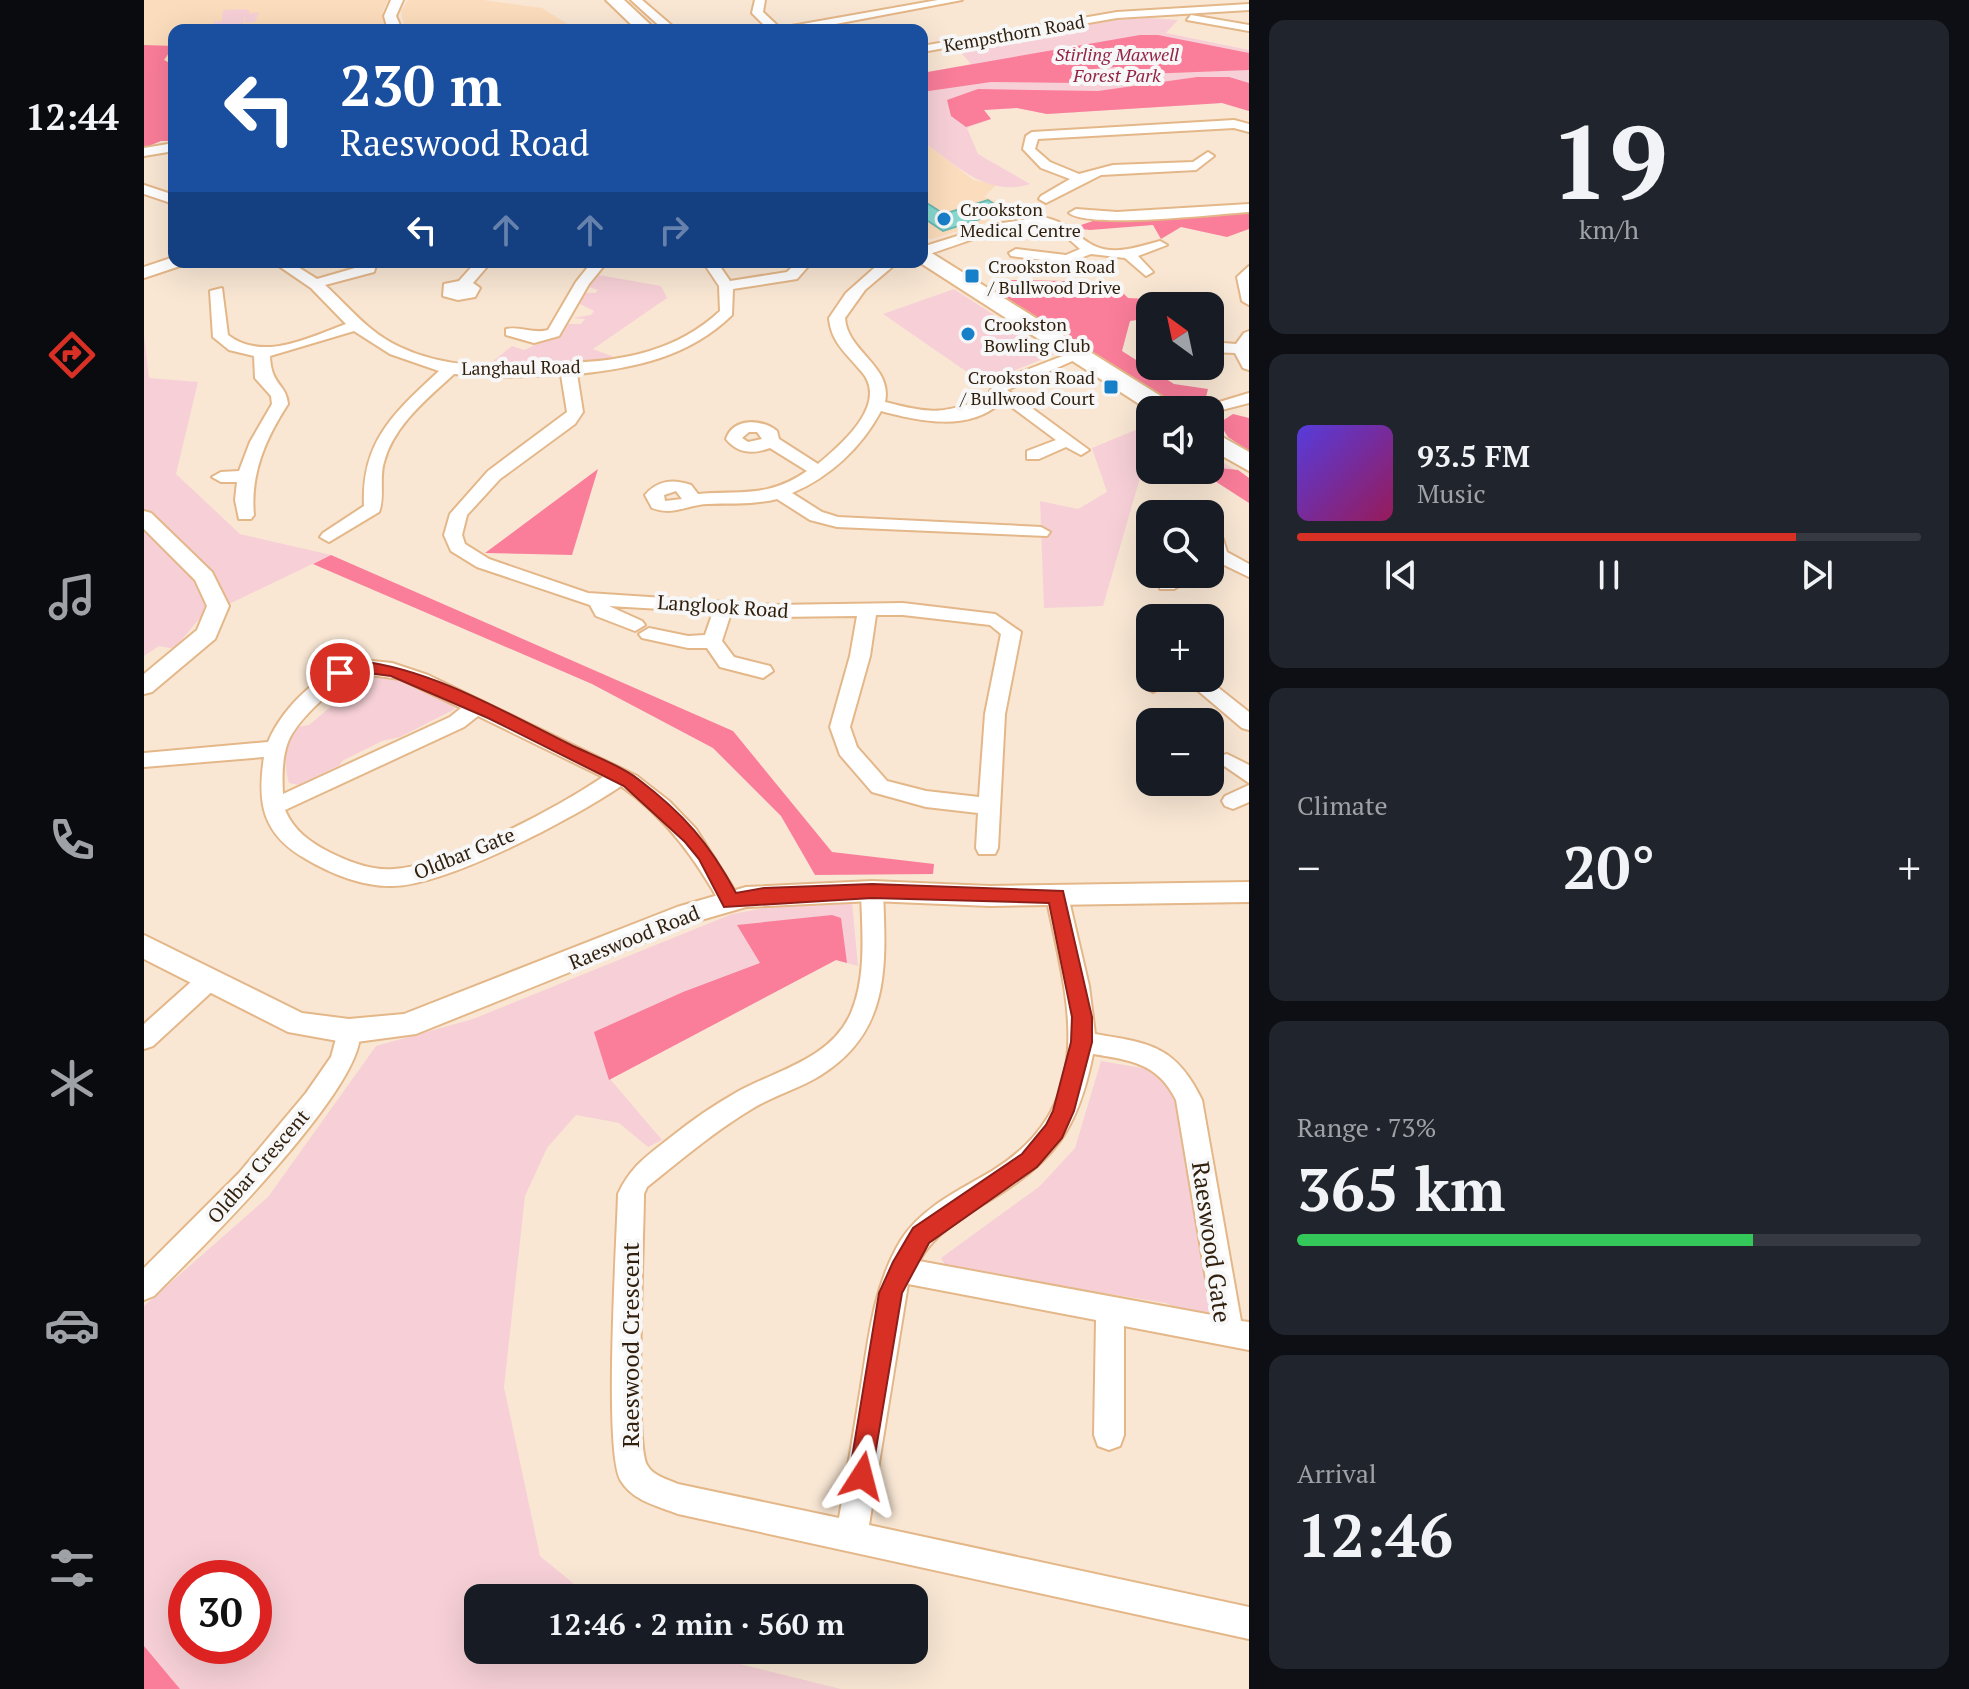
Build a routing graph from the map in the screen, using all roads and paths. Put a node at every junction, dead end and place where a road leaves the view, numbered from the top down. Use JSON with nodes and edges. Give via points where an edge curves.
{"nodes":[{"id":1,"x":397,"y":0,"type":"edge"},
{"id":2,"x":599,"y":0,"type":"edge"},
{"id":3,"x":760,"y":0,"type":"edge"},
{"id":4,"x":957,"y":0,"type":"edge"},
{"id":5,"x":1132,"y":0,"type":"edge"},
{"id":6,"x":624,"y":3,"type":"edge"},
{"id":7,"x":919,"y":3,"type":"edge"},
{"id":8,"x":1249,"y":7,"type":"edge"},
{"id":9,"x":1150,"y":11,"type":"junction"},
{"id":10,"x":393,"y":24,"type":"edge"},
{"id":11,"x":642,"y":24,"type":"edge"},
{"id":12,"x":661,"y":24,"type":"edge"},
{"id":13,"x":769,"y":24,"type":"edge"},
{"id":14,"x":815,"y":24,"type":"edge"},
{"id":15,"x":1249,"y":28,"type":"edge"},
{"id":16,"x":928,"y":48,"type":"edge"},
{"id":17,"x":1249,"y":128,"type":"edge"},
{"id":18,"x":168,"y":148,"type":"edge"},
{"id":19,"x":144,"y":152,"type":"edge"},
{"id":20,"x":1204,"y":164,"type":"dead end"},
{"id":21,"x":1081,"y":178,"type":"junction"},
{"id":22,"x":144,"y":189,"type":"edge"},
{"id":23,"x":168,"y":198,"type":"edge"},
{"id":24,"x":1026,"y":207,"type":"junction"},
{"id":25,"x":1249,"y":208,"type":"edge"},
{"id":26,"x":1072,"y":212,"type":"junction"},
{"id":27,"x":1045,"y":222,"type":"junction"},
{"id":28,"x":1001,"y":227,"type":"junction"},
{"id":29,"x":1160,"y":245,"type":"dead end"},
{"id":30,"x":1090,"y":250,"type":"junction"},
{"id":31,"x":928,"y":251,"type":"edge"},
{"id":32,"x":1016,"y":253,"type":"dead end"},
{"id":33,"x":1129,"y":254,"type":"junction"},
{"id":34,"x":928,"y":257,"type":"edge"},
{"id":35,"x":168,"y":264,"type":"edge"},
{"id":36,"x":289,"y":268,"type":"edge"},
{"id":37,"x":369,"y":268,"type":"edge"},
{"id":38,"x":479,"y":268,"type":"edge"},
{"id":39,"x":595,"y":268,"type":"edge"},
{"id":40,"x":714,"y":268,"type":"edge"},
{"id":41,"x":799,"y":268,"type":"edge"},
{"id":42,"x":881,"y":268,"type":"edge"},
{"id":43,"x":1249,"y":270,"type":"edge"},
{"id":44,"x":1146,"y":272,"type":"dead end"},
{"id":45,"x":144,"y":273,"type":"edge"},
{"id":46,"x":314,"y":284,"type":"junction"},
{"id":47,"x":464,"y":284,"type":"dead end"},
{"id":48,"x":726,"y":286,"type":"junction"},
{"id":49,"x":217,"y":291,"type":"dead end"},
{"id":50,"x":1249,"y":301,"type":"edge"},
{"id":51,"x":355,"y":326,"type":"junction"},
{"id":52,"x":511,"y":332,"type":"dead end"},
{"id":53,"x":1245,"y":343,"type":"edge"},
{"id":54,"x":1224,"y":345,"type":"edge"},
{"id":55,"x":262,"y":352,"type":"junction"},
{"id":56,"x":1078,"y":355,"type":"junction"},
{"id":57,"x":1249,"y":365,"type":"edge"},
{"id":58,"x":451,"y":368,"type":"junction"},
{"id":59,"x":568,"y":368,"type":"junction"},
{"id":60,"x":1144,"y":396,"type":"edge"},
{"id":61,"x":1249,"y":398,"type":"edge"},
{"id":62,"x":992,"y":403,"type":"dead end"},
{"id":63,"x":1224,"y":404,"type":"edge"},
{"id":64,"x":876,"y":405,"type":"junction"},
{"id":65,"x":770,"y":441,"type":"dead end"},
{"id":66,"x":1224,"y":447,"type":"edge"},
{"id":67,"x":1033,"y":455,"type":"dead end"},
{"id":68,"x":1249,"y":463,"type":"edge"},
{"id":69,"x":820,"y":472,"type":"junction"},
{"id":70,"x":246,"y":476,"type":"junction"},
{"id":71,"x":221,"y":477,"type":"dead end"},
{"id":72,"x":778,"y":492,"type":"junction"},
{"id":73,"x":691,"y":501,"type":"dead end"},
{"id":74,"x":373,"y":508,"type":"junction"},
{"id":75,"x":394,"y":510,"type":"dead end"},
{"id":76,"x":245,"y":515,"type":"dead end"},
{"id":77,"x":144,"y":517,"type":"edge"},
{"id":78,"x":1041,"y":532,"type":"dead end"},
{"id":79,"x":329,"y":537,"type":"dead end"},
{"id":80,"x":1224,"y":562,"type":"edge"},
{"id":81,"x":1249,"y":571,"type":"edge"},
{"id":82,"x":597,"y":600,"type":"junction"},
{"id":83,"x":724,"y":608,"type":"junction"},
{"id":84,"x":867,"y":610,"type":"junction"},
{"id":85,"x":712,"y":641,"type":"junction"},
{"id":86,"x":763,"y":671,"type":"dead end"},
{"id":87,"x":144,"y":686,"type":"edge"},
{"id":88,"x":1210,"y":692,"type":"edge"},
{"id":89,"x":476,"y":707,"type":"junction"},
{"id":90,"x":1249,"y":723,"type":"edge"},
{"id":91,"x":276,"y":744,"type":"junction"},
{"id":92,"x":144,"y":760,"type":"edge"},
{"id":93,"x":1227,"y":761,"type":"dead end"},
{"id":94,"x":1249,"y":775,"type":"edge"},
{"id":95,"x":620,"y":776,"type":"junction"},
{"id":96,"x":987,"y":806,"type":"junction"},
{"id":97,"x":271,"y":808,"type":"junction"},
{"id":98,"x":987,"y":848,"type":"dead end"},
{"id":99,"x":872,"y":891,"type":"junction"},
{"id":100,"x":1249,"y":892,"type":"edge"},
{"id":101,"x":1057,"y":896,"type":"junction"},
{"id":102,"x":731,"y":902,"type":"junction"},
{"id":103,"x":144,"y":946,"type":"edge"},
{"id":104,"x":209,"y":980,"type":"junction"},
{"id":105,"x":349,"y":1031,"type":"junction"},
{"id":106,"x":144,"y":1039,"type":"edge"},
{"id":107,"x":1082,"y":1042,"type":"junction"},
{"id":108,"x":901,"y":1270,"type":"junction"},
{"id":109,"x":144,"y":1287,"type":"edge"},
{"id":110,"x":1110,"y":1310,"type":"junction"},
{"id":111,"x":1239,"y":1334,"type":"edge"},
{"id":112,"x":1109,"y":1435,"type":"dead end"},
{"id":113,"x":852,"y":1537,"type":"junction"},
{"id":114,"x":1249,"y":1623,"type":"edge"}],
"edges":[{"from":1,"to":10,"type":"street","via":[[390,16]]},
{"from":2,"to":6,"type":"main road"},
{"from":3,"to":13,"type":"street","via":[[757,13]]},
{"from":4,"to":7,"type":"street"},
{"from":5,"to":9,"type":"street"},
{"from":6,"to":11,"type":"main road"},
{"from":6,"to":12,"type":"street"},
{"from":7,"to":14,"type":"street"},
{"from":8,"to":9,"type":"street","name":"Kempsthorn Road"},
{"from":9,"to":15,"type":"street"},
{"from":9,"to":16,"type":"street","name":"Kempsthorn Road"},
{"from":17,"to":21,"type":"street","via":[[1234,124],[1032,136],[1032,155]]},
{"from":18,"to":19,"type":"street"},
{"from":20,"to":21,"type":"street","via":[[1098,172]]},
{"from":21,"to":26,"type":"street"},
{"from":22,"to":23,"type":"street"},
{"from":24,"to":26,"type":"street","via":[[1046,199]]},
{"from":24,"to":27,"type":"street"},
{"from":24,"to":28,"type":"street"},
{"from":25,"to":26,"type":"street","via":[[1117,216]]},
{"from":26,"to":27,"type":"street"},
{"from":26,"to":30,"type":"street"},
{"from":27,"to":28,"type":"street"},
{"from":28,"to":31,"type":"street"},
{"from":29,"to":33,"type":"street"},
{"from":30,"to":32,"type":"street","via":[[1076,258],[1032,262]]},
{"from":30,"to":33,"type":"street"},
{"from":33,"to":44,"type":"street"},
{"from":34,"to":56,"type":"main road"},
{"from":35,"to":45,"type":"street"},
{"from":36,"to":46,"type":"street","name":"Langhaul Road"},
{"from":37,"to":46,"type":"street"},
{"from":38,"to":47,"type":"street"},
{"from":39,"to":52,"type":"street","via":[[554,333],[534,338]]},
{"from":40,"to":48,"type":"street"},
{"from":41,"to":48,"type":"street","via":[[792,276]]},
{"from":42,"to":64,"type":"street","via":[[837,313],[836,331],[877,382]]},
{"from":43,"to":50,"type":"street","via":[[1244,285]]},
{"from":46,"to":51,"type":"street","name":"Langhaul Road"},
{"from":48,"to":59,"type":"street","name":"Langhaul Road","via":[[727,312],[697,337],[646,359]]},
{"from":49,"to":55,"type":"street","via":[[221,337],[237,349]]},
{"from":51,"to":55,"type":"street"},
{"from":51,"to":58,"type":"street","name":"Langhaul Road","via":[[412,358]]},
{"from":53,"to":54,"type":"street"},
{"from":53,"to":57,"type":"street"},
{"from":55,"to":70,"type":"street","via":[[263,378],[279,395],[280,404]]},
{"from":56,"to":60,"type":"main road"},
{"from":56,"to":67,"type":"street","via":[[998,391],[1074,446]]},
{"from":58,"to":59,"type":"street","name":"Langhaul Road"},
{"from":58,"to":74,"type":"street","via":[[390,428],[376,450]]},
{"from":59,"to":82,"type":"street","name":"Langlook Road","via":[[575,412],[569,421],[494,475],[459,514],[453,535],[457,547],[483,563],[569,596]]},
{"from":61,"to":63,"type":"street"},
{"from":62,"to":64,"type":"street","via":[[939,420]]},
{"from":64,"to":69,"type":"street"},
{"from":65,"to":69,"type":"street"},
{"from":66,"to":68,"type":"main road"},
{"from":69,"to":72,"type":"street"},
{"from":70,"to":71,"type":"street"},
{"from":70,"to":76,"type":"street"},
{"from":72,"to":73,"type":"street","via":[[757,499]]},
{"from":72,"to":78,"type":"street","via":[[816,516],[837,522],[1008,522]]},
{"from":74,"to":75,"type":"street"},
{"from":74,"to":79,"type":"street"},
{"from":77,"to":87,"type":"street","via":[[204,577],[218,606],[207,634]]},
{"from":80,"to":81,"type":"street"},
{"from":82,"to":83,"type":"street","name":"Langlook Road"},
{"from":82,"to":85,"type":"street","via":[[603,612],[642,629],[688,642]]},
{"from":83,"to":84,"type":"street","name":"Langlook Road"},
{"from":83,"to":85,"type":"street"},
{"from":84,"to":96,"type":"street","via":[[840,727],[847,750],[880,787]]},
{"from":84,"to":96,"type":"street","name":"Langlook Road","via":[[995,620],[1011,632],[995,714]]},
{"from":85,"to":86,"type":"street","via":[[727,662]]},
{"from":88,"to":90,"type":"street"},
{"from":89,"to":91,"type":"street","via":[[394,671],[360,667],[340,673],[291,720]]},
{"from":89,"to":95,"type":"street"},
{"from":89,"to":97,"type":"street","via":[[457,722]]},
{"from":91,"to":92,"type":"street"},
{"from":91,"to":97,"type":"street"},
{"from":93,"to":94,"type":"street"},
{"from":95,"to":97,"type":"street","name":"Oldbar Gate","via":[[573,806],[410,876],[367,875],[317,855],[290,836]]},
{"from":95,"to":102,"type":"street","via":[[647,793],[692,837]]},
{"from":96,"to":98,"type":"street","name":"Langlook Road"},
{"from":99,"to":101,"type":"street","name":"Raeswood Road"},
{"from":99,"to":102,"type":"street","name":"Raeswood Road","via":[[764,895]]},
{"from":99,"to":113,"type":"street","name":"Raeswood Crescent","via":[[874,974],[860,1022],[843,1044],[813,1068],[736,1105],[638,1179],[631,1194],[631,1470],[644,1485],[678,1499]]},
{"from":100,"to":101,"type":"street","name":"Raeswood Road"},
{"from":101,"to":107,"type":"street","via":[[1082,1017]]},
{"from":102,"to":105,"type":"street","name":"Raeswood Road","via":[[687,914],[428,1019],[379,1031]]},
{"from":103,"to":104,"type":"street","name":"Raeswood Road"},
{"from":104,"to":105,"type":"street","name":"Raeswood Road","via":[[298,1024]]},
{"from":104,"to":106,"type":"street"},
{"from":105,"to":109,"type":"street","name":"Oldbar Crescent","via":[[343,1060],[315,1101],[248,1181]]},
{"from":107,"to":108,"type":"street","via":[[1064,1111],[1048,1140],[1029,1160],[921,1235]]},
{"from":107,"to":111,"type":"street","name":"Raeswood Gate","via":[[1154,1057],[1179,1077],[1189,1100]]},
{"from":108,"to":110,"type":"street","name":"Raeswood Gate"},
{"from":108,"to":113,"type":"street","via":[[890,1293]]},
{"from":110,"to":111,"type":"street","name":"Raeswood Gate"},
{"from":110,"to":112,"type":"street"},
{"from":113,"to":114,"type":"street","name":"Raeswood Crescent"}]}
